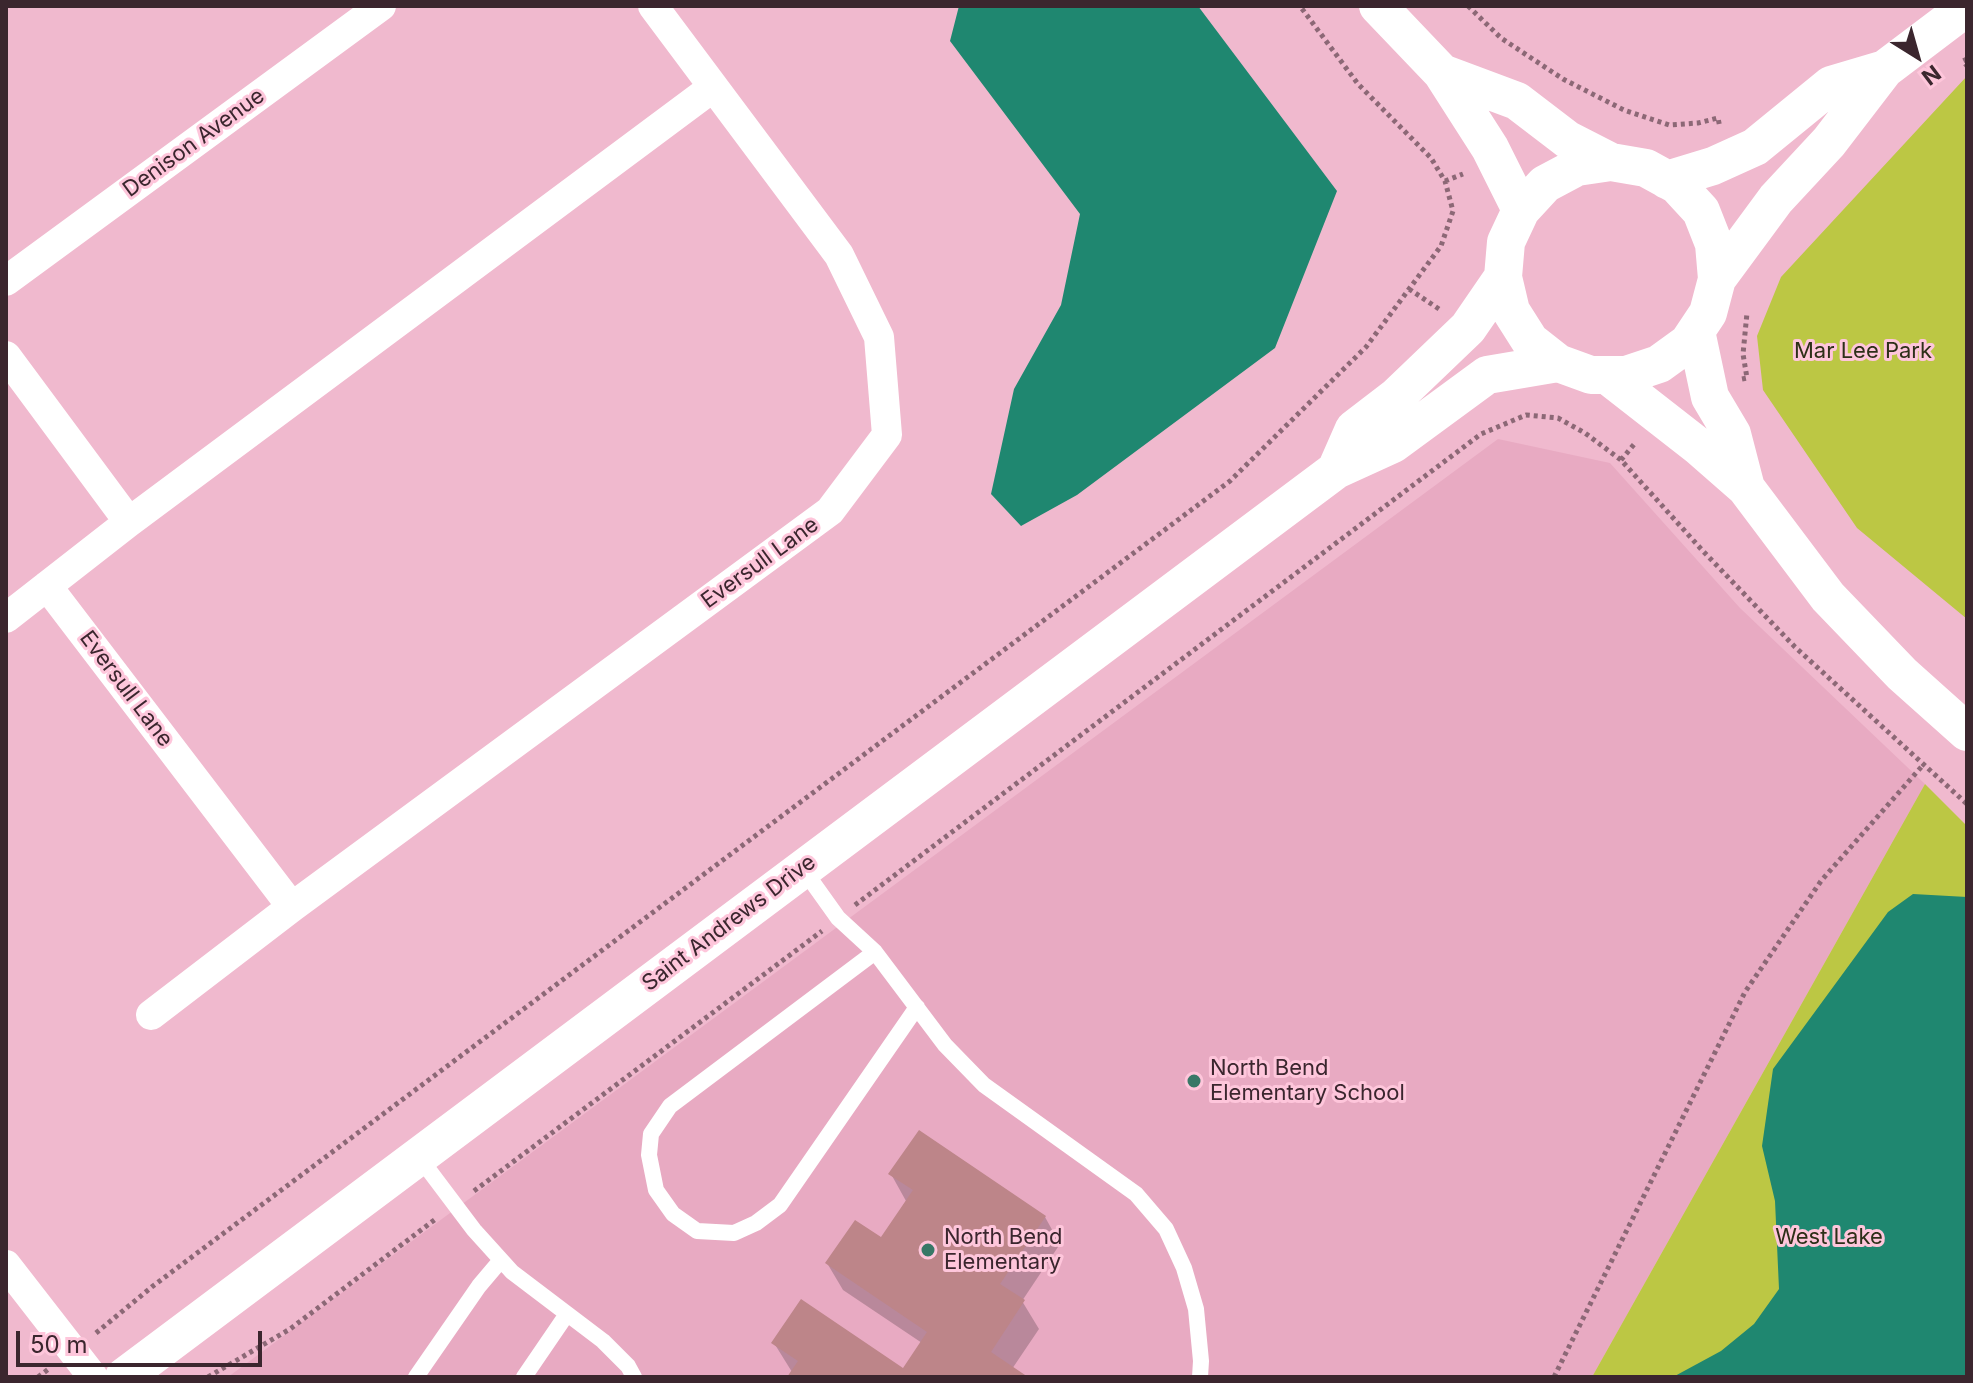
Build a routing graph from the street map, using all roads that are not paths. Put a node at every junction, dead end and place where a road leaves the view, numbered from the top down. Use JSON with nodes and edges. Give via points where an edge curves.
{"nodes":[{"id":1,"x":653,"y":6,"type":"edge"},
{"id":2,"x":1378,"y":6,"type":"edge"},
{"id":3,"x":1967,"y":7,"type":"edge"},
{"id":4,"x":364,"y":11,"type":"edge"},
{"id":5,"x":1885,"y":69,"type":"junction"},
{"id":6,"x":1442,"y":73,"type":"junction"},
{"id":7,"x":712,"y":88,"type":"junction"},
{"id":8,"x":1611,"y":162,"type":"junction"},
{"id":9,"x":1667,"y":180,"type":"junction"},
{"id":10,"x":1521,"y":210,"type":"junction"},
{"id":11,"x":1503,"y":277,"type":"junction"},
{"id":12,"x":1717,"y":279,"type":"junction"},
{"id":13,"x":6,"y":281,"type":"edge"},
{"id":14,"x":1696,"y":331,"type":"junction"},
{"id":15,"x":6,"y":356,"type":"edge"},
{"id":16,"x":1558,"y":363,"type":"junction"},
{"id":17,"x":1607,"y":375,"type":"junction"},
{"id":18,"x":1336,"y":470,"type":"junction"},
{"id":19,"x":1746,"y":488,"type":"junction"},
{"id":20,"x":129,"y":522,"type":"junction"},
{"id":21,"x":47,"y":586,"type":"junction"},
{"id":22,"x":6,"y":618,"type":"edge"},
{"id":23,"x":1967,"y":732,"type":"edge"},
{"id":24,"x":802,"y":867,"type":"junction"},
{"id":25,"x":292,"y":907,"type":"junction"},
{"id":26,"x":875,"y":952,"type":"junction"},
{"id":27,"x":917,"y":1007,"type":"junction"},
{"id":28,"x":151,"y":1015,"type":"dead end"},
{"id":29,"x":419,"y":1157,"type":"junction"},
{"id":30,"x":501,"y":1260,"type":"junction"},
{"id":31,"x":6,"y":1265,"type":"edge"},
{"id":32,"x":567,"y":1314,"type":"junction"},
{"id":33,"x":93,"y":1377,"type":"edge"},
{"id":34,"x":124,"y":1377,"type":"edge"},
{"id":35,"x":416,"y":1377,"type":"edge"},
{"id":36,"x":524,"y":1377,"type":"edge"},
{"id":37,"x":634,"y":1377,"type":"edge"},
{"id":38,"x":1200,"y":1377,"type":"edge"}],
"edges":[{"from":1,"to":7,"type":"street","name":"Eversull Lane"},
{"from":2,"to":6,"type":"street"},
{"from":3,"to":5,"type":"street"},
{"from":4,"to":13,"type":"street","name":"Denison Avenue"},
{"from":5,"to":9,"type":"street","via":[[1831,85],[1755,147]]},
{"from":5,"to":12,"type":"street"},
{"from":6,"to":8,"type":"street","via":[[1517,101],[1568,140]]},
{"from":6,"to":10,"type":"street","via":[[1490,148]]},
{"from":7,"to":20,"type":"street"},
{"from":7,"to":25,"type":"street","name":"Eversull Lane","via":[[839,255],[879,337],[887,435],[830,511]]},
{"from":8,"to":9,"type":"street","via":[[1646,168]]},
{"from":8,"to":10,"type":"street","via":[[1577,167],[1545,184]]},
{"from":9,"to":12,"type":"street","via":[[1701,211],[1714,244]]},
{"from":10,"to":11,"type":"street","via":[[1506,242]]},
{"from":11,"to":16,"type":"street","via":[[1511,311],[1530,341]]},
{"from":11,"to":18,"type":"street","name":"Saint Andrews Drive","via":[[1468,328],[1354,429]]},
{"from":12,"to":14,"type":"street","via":[[1708,313]]},
{"from":14,"to":17,"type":"street","via":[[1659,364]]},
{"from":14,"to":19,"type":"street","via":[[1710,397],[1732,434]]},
{"from":15,"to":20,"type":"street"},
{"from":16,"to":17,"type":"street"},
{"from":16,"to":18,"type":"street","name":"Saint Andrews Drive","via":[[1487,375],[1393,444]]},
{"from":17,"to":19,"type":"street"},
{"from":18,"to":24,"type":"street","name":"Saint Andrews Drive"},
{"from":19,"to":23,"type":"street","via":[[1828,597]]},
{"from":20,"to":21,"type":"street"},
{"from":21,"to":22,"type":"street"},
{"from":21,"to":25,"type":"street","name":"Eversull Lane"},
{"from":24,"to":26,"type":"lane","via":[[838,918]]},
{"from":24,"to":29,"type":"street","name":"Saint Andrews Drive"},
{"from":25,"to":28,"type":"street","name":"Eversull Lane"},
{"from":26,"to":27,"type":"lane"},
{"from":26,"to":27,"type":"lane","via":[[670,1106],[651,1134],[649,1155],[656,1190],[673,1214],[697,1231],[734,1233],[780,1205]]},
{"from":27,"to":38,"type":"lane","via":[[984,1085],[1136,1194],[1166,1229],[1196,1309]]},
{"from":29,"to":30,"type":"lane"},
{"from":29,"to":34,"type":"street","name":"Saint Andrews Drive"},
{"from":30,"to":32,"type":"lane"},
{"from":30,"to":35,"type":"lane"},
{"from":31,"to":33,"type":"street"},
{"from":32,"to":36,"type":"lane"},
{"from":32,"to":37,"type":"lane","via":[[603,1341]]}]}
